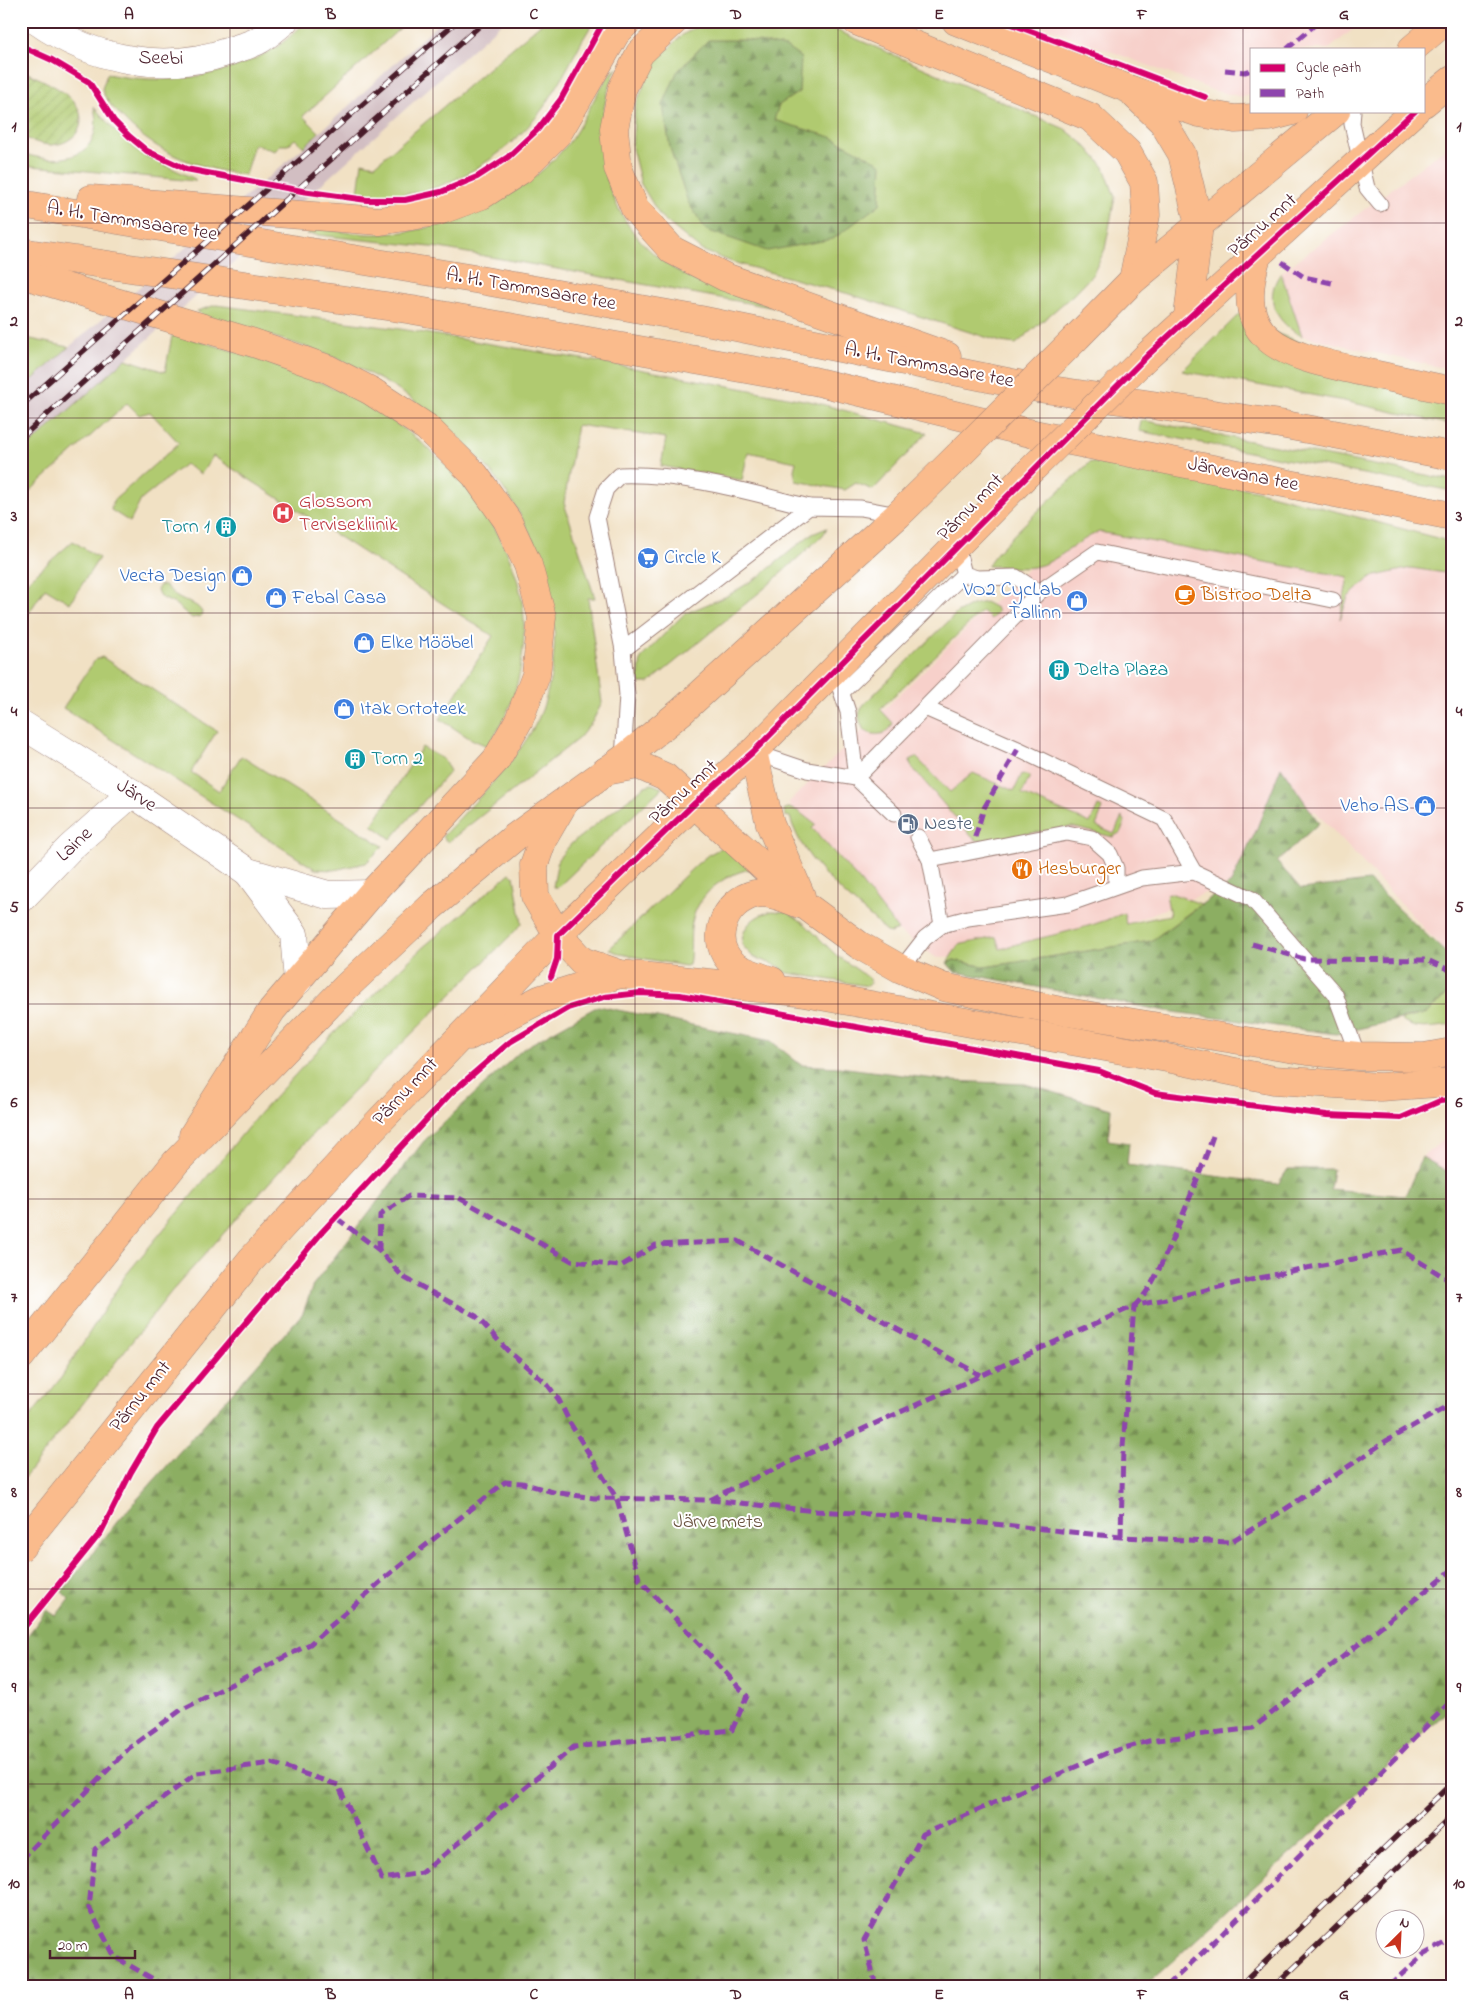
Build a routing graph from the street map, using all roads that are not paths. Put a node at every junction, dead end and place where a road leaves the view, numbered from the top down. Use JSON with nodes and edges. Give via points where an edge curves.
{"nodes":[{"id":1,"x":36,"y":21,"type":"edge"},
{"id":2,"x":284,"y":21,"type":"edge"},
{"id":3,"x":628,"y":21,"type":"edge"},
{"id":4,"x":674,"y":21,"type":"edge"},
{"id":5,"x":856,"y":21,"type":"edge"},
{"id":6,"x":956,"y":21,"type":"edge"},
{"id":7,"x":1446,"y":21,"type":"edge"},
{"id":8,"x":1413,"y":48,"type":"edge"},
{"id":9,"x":1452,"y":80,"type":"edge"},
{"id":10,"x":1129,"y":89,"type":"junction"},
{"id":11,"x":1426,"y":101,"type":"edge"},
{"id":12,"x":1289,"y":112,"type":"edge"},
{"id":13,"x":1335,"y":112,"type":"edge"},
{"id":14,"x":1353,"y":112,"type":"edge"},
{"id":15,"x":1414,"y":112,"type":"edge"},
{"id":16,"x":1360,"y":159,"type":"junction"},
{"id":17,"x":21,"y":194,"type":"edge"},
{"id":18,"x":21,"y":204,"type":"edge"},
{"id":19,"x":1380,"y":204,"type":"dead end"},
{"id":20,"x":1199,"y":225,"type":"junction"},
{"id":21,"x":21,"y":252,"type":"edge"},
{"id":22,"x":1258,"y":253,"type":"junction"},
{"id":23,"x":21,"y":274,"type":"edge"},
{"id":24,"x":1133,"y":280,"type":"junction"},
{"id":25,"x":1188,"y":316,"type":"junction"},
{"id":26,"x":1038,"y":388,"type":"junction"},
{"id":27,"x":1452,"y":391,"type":"edge"},
{"id":28,"x":1034,"y":434,"type":"joint"},
{"id":29,"x":1452,"y":456,"type":"edge"},
{"id":30,"x":810,"y":507,"type":"junction"},
{"id":31,"x":898,"y":515,"type":"junction"},
{"id":32,"x":1452,"y":516,"type":"edge"},
{"id":33,"x":956,"y":547,"type":"junction"},
{"id":34,"x":964,"y":574,"type":"junction"},
{"id":35,"x":1039,"y":592,"type":"junction"},
{"id":36,"x":1333,"y":600,"type":"dead end"},
{"id":37,"x":623,"y":650,"type":"junction"},
{"id":38,"x":838,"y":681,"type":"junction"},
{"id":39,"x":925,"y":708,"type":"junction"},
{"id":40,"x":21,"y":724,"type":"edge"},
{"id":41,"x":753,"y":752,"type":"junction"},
{"id":42,"x":614,"y":765,"type":"junction"},
{"id":43,"x":856,"y":778,"type":"junction"},
{"id":44,"x":132,"y":793,"type":"junction"},
{"id":45,"x":568,"y":796,"type":"junction"},
{"id":46,"x":696,"y":803,"type":"junction"},
{"id":47,"x":894,"y":814,"type":"dead end"},
{"id":48,"x":918,"y":837,"type":"dead end"},
{"id":49,"x":930,"y":860,"type":"junction"},
{"id":50,"x":248,"y":872,"type":"junction"},
{"id":51,"x":1194,"y":872,"type":"junction"},
{"id":52,"x":1116,"y":886,"type":"junction"},
{"id":53,"x":371,"y":894,"type":"junction"},
{"id":54,"x":21,"y":899,"type":"edge"},
{"id":55,"x":806,"y":906,"type":"junction"},
{"id":56,"x":942,"y":925,"type":"junction"},
{"id":57,"x":558,"y":935,"type":"junction"},
{"id":58,"x":901,"y":969,"type":"junction"},
{"id":59,"x":620,"y":974,"type":"junction"},
{"id":60,"x":298,"y":981,"type":"junction"},
{"id":61,"x":798,"y":992,"type":"junction"},
{"id":62,"x":447,"y":1048,"type":"junction"},
{"id":63,"x":1452,"y":1052,"type":"edge"},
{"id":64,"x":1358,"y":1056,"type":"junction"},
{"id":65,"x":1452,"y":1082,"type":"edge"},
{"id":66,"x":176,"y":1162,"type":"junction"},
{"id":67,"x":21,"y":1356,"type":"edge"},
{"id":68,"x":21,"y":1548,"type":"edge"}],
"edges":[{"from":1,"to":2,"type":"street","name":"Seebi","via":[[58,36],[95,52],[151,63],[205,60],[258,41]]},
{"from":3,"to":17,"type":"main road","via":[[616,33],[558,133],[546,146],[521,170],[482,194],[436,212],[380,221]]},
{"from":4,"to":26,"type":"main road","via":[[640,53],[622,89],[614,129],[618,168],[635,209],[672,250],[725,276]]},
{"from":5,"to":24,"type":"main road","via":[[1090,117],[1127,152],[1144,182],[1146,214]]},
{"from":6,"to":10,"type":"main road"},
{"from":7,"to":8,"type":"main road"},
{"from":9,"to":11,"type":"main road"},
{"from":10,"to":12,"type":"main road","via":[[1199,113],[1235,119],[1270,117]]},
{"from":10,"to":20,"type":"main road","via":[[1163,122],[1182,154]]},
{"from":13,"to":20,"type":"main road","name":"Pärnu mnt"},
{"from":14,"to":16,"type":"lane","via":[[1352,124]]},
{"from":15,"to":16,"type":"main road","name":"Pärnu mnt"},
{"from":16,"to":19,"type":"lane","via":[[1367,188]]},
{"from":16,"to":22,"type":"main road","name":"Pärnu mnt"},
{"from":18,"to":26,"type":"main road","name":"A. H. Tammsaare tee","via":[[559,294]]},
{"from":20,"to":24,"type":"main road","name":"Pärnu mnt"},
{"from":20,"to":25,"type":"main road"},
{"from":21,"to":28,"type":"main road","name":"A. H. Tammsaare tee","via":[[413,310],[814,381]]},
{"from":22,"to":25,"type":"main road","name":"Pärnu mnt"},
{"from":22,"to":27,"type":"main road","via":[[1250,276],[1249,298],[1263,334],[1281,349],[1307,359]]},
{"from":23,"to":53,"type":"main road","via":[[254,343],[328,369],[371,391],[426,427],[474,475],[507,520],[528,565],[542,617],[536,675],[519,720],[496,760]]},
{"from":24,"to":31,"type":"main road","name":"Pärnu mnt","bridge":true},
{"from":25,"to":33,"type":"main road","name":"Pärnu mnt","bridge":true},
{"from":26,"to":29,"type":"main road","via":[[1280,424]]},
{"from":28,"to":32,"type":"main road","name":"Järvevana tee"},
{"from":30,"to":31,"type":"lane","via":[[861,508]]},
{"from":30,"to":37,"type":"lane"},
{"from":30,"to":37,"type":"lane","via":[[719,485],[648,474],[620,475],[606,489],[597,517]]},
{"from":31,"to":42,"type":"main road","name":"Pärnu mnt","via":[[682,711]]},
{"from":33,"to":34,"type":"lane"},
{"from":33,"to":38,"type":"main road","name":"Pärnu mnt"},
{"from":34,"to":35,"type":"lane","via":[[976,578],[1016,577]]},
{"from":34,"to":38,"type":"lane"},
{"from":35,"to":36,"type":"lane","via":[[1097,552]]},
{"from":35,"to":39,"type":"lane"},
{"from":37,"to":42,"type":"lane","via":[[627,695]]},
{"from":38,"to":41,"type":"main road","name":"Pärnu mnt"},
{"from":38,"to":43,"type":"lane","via":[[848,712]]},
{"from":39,"to":43,"type":"lane"},
{"from":39,"to":51,"type":"lane","via":[[1018,748],[1164,819]]},
{"from":40,"to":44,"type":"street","name":"Järve"},
{"from":41,"to":43,"type":"lane","via":[[807,770]]},
{"from":41,"to":46,"type":"main road","name":"Pärnu mnt"},
{"from":41,"to":55,"type":"main road","via":[[773,830]]},
{"from":42,"to":45,"type":"main road","name":"Pärnu mnt"},
{"from":42,"to":46,"type":"main road","via":[[638,765],[665,777]]},
{"from":43,"to":47,"type":"lane"},
{"from":44,"to":50,"type":"street","name":"Järve"},
{"from":44,"to":54,"type":"street","name":"Laine","via":[[70,848]]},
{"from":45,"to":57,"type":"main road","via":[[543,839],[534,865],[535,896]]},
{"from":45,"to":66,"type":"main road","name":"Pärnu mnt","via":[[432,906],[346,988]]},
{"from":46,"to":55,"type":"main road","via":[[725,834]]},
{"from":46,"to":57,"type":"main road","name":"Pärnu mnt"},
{"from":48,"to":49,"type":"lane"},
{"from":49,"to":52,"type":"lane","via":[[1067,833],[1092,838],[1110,854],[1116,868]]},
{"from":49,"to":56,"type":"lane"},
{"from":50,"to":53,"type":"street","name":"Järve","via":[[328,895]]},
{"from":50,"to":60,"type":"street","name":"Järve","via":[[294,934]]},
{"from":51,"to":52,"type":"lane","via":[[1142,878]]},
{"from":51,"to":64,"type":"lane","via":[[1252,899],[1335,994]]},
{"from":52,"to":56,"type":"lane","via":[[1068,904],[968,918]]},
{"from":53,"to":60,"type":"main road"},
{"from":55,"to":58,"type":"main road","via":[[859,945]]},
{"from":55,"to":61,"type":"main road","via":[[775,895],[755,894],[731,909],[723,921],[721,932],[721,945],[734,965]]},
{"from":56,"to":58,"type":"lane","via":[[925,938]]},
{"from":57,"to":59,"type":"main road","via":[[582,961]]},
{"from":57,"to":62,"type":"main road","name":"Pärnu mnt"},
{"from":58,"to":64,"type":"main road","via":[[943,987],[1061,1011],[1268,1045]]},
{"from":59,"to":61,"type":"main road"},
{"from":59,"to":62,"type":"main road","via":[[541,999]]},
{"from":60,"to":66,"type":"main road","via":[[272,1010]]},
{"from":61,"to":65,"type":"main road","via":[[1274,1080],[1380,1087]]},
{"from":62,"to":68,"type":"main road","name":"Pärnu mnt","via":[[251,1260]]},
{"from":63,"to":64,"type":"main road","via":[[1424,1057]]},
{"from":66,"to":67,"type":"main road","name":"Pärnu mnt"}]}
